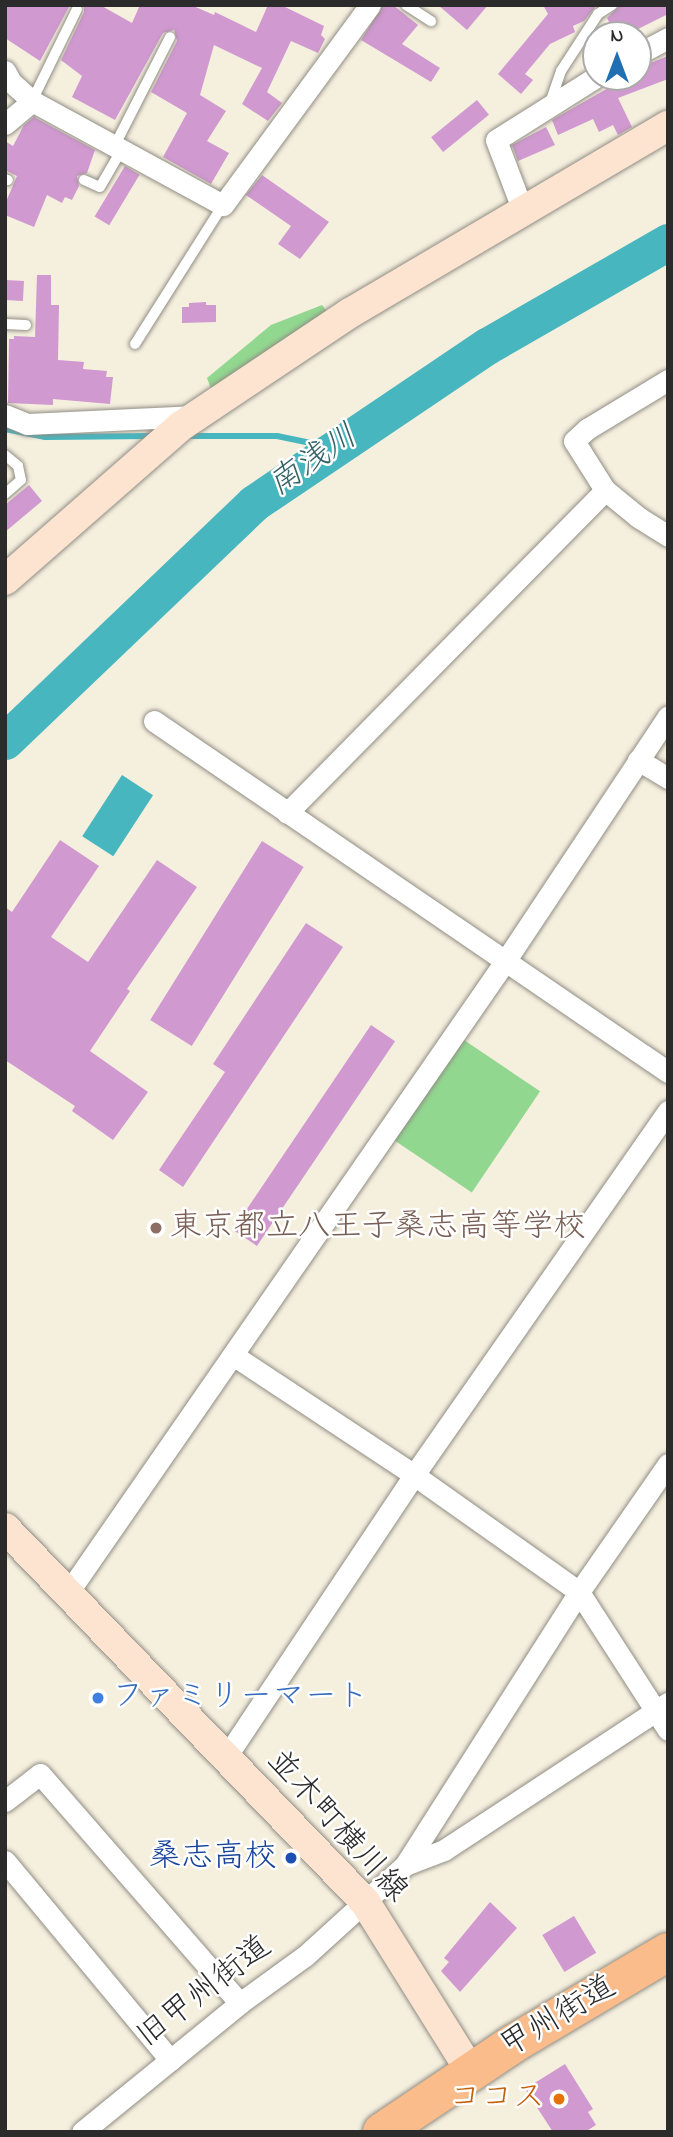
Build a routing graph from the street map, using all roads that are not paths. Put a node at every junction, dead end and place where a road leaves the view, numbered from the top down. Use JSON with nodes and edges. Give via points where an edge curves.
{"nodes":[{"id":1,"x":370,"y":5,"type":"edge"},
{"id":2,"x":406,"y":5,"type":"edge"},
{"id":3,"x":612,"y":5,"type":"edge"},
{"id":4,"x":76,"y":9,"type":"dead end"},
{"id":5,"x":431,"y":21,"type":"dead end"},
{"id":6,"x":170,"y":37,"type":"dead end"},
{"id":7,"x":668,"y":38,"type":"edge"},
{"id":8,"x":652,"y":47,"type":"edge"},
{"id":9,"x":5,"y":71,"type":"edge"},
{"id":10,"x":582,"y":85,"type":"edge"},
{"id":11,"x":32,"y":101,"type":"junction"},
{"id":12,"x":550,"y":103,"type":"junction"},
{"id":13,"x":5,"y":124,"type":"edge"},
{"id":14,"x":668,"y":126,"type":"edge"},
{"id":15,"x":119,"y":147,"type":"junction"},
{"id":16,"x":84,"y":180,"type":"dead end"},
{"id":17,"x":223,"y":205,"type":"junction"},
{"id":18,"x":523,"y":211,"type":"junction"},
{"id":19,"x":5,"y":324,"type":"edge"},
{"id":20,"x":26,"y":325,"type":"dead end"},
{"id":21,"x":135,"y":344,"type":"dead end"},
{"id":22,"x":668,"y":380,"type":"edge"},
{"id":23,"x":5,"y":415,"type":"edge"},
{"id":24,"x":189,"y":421,"type":"junction"},
{"id":25,"x":5,"y":455,"type":"edge"},
{"id":26,"x":605,"y":490,"type":"junction"},
{"id":27,"x":5,"y":495,"type":"edge"},
{"id":28,"x":668,"y":536,"type":"edge"},
{"id":29,"x":5,"y":580,"type":"edge"},
{"id":30,"x":668,"y":716,"type":"edge"},
{"id":31,"x":154,"y":721,"type":"dead end"},
{"id":32,"x":638,"y":760,"type":"junction"},
{"id":33,"x":668,"y":778,"type":"edge"},
{"id":34,"x":287,"y":813,"type":"junction"},
{"id":35,"x":504,"y":962,"type":"junction"},
{"id":36,"x":668,"y":1072,"type":"edge"},
{"id":37,"x":668,"y":1111,"type":"edge"},
{"id":38,"x":233,"y":1355,"type":"junction"},
{"id":39,"x":668,"y":1464,"type":"edge"},
{"id":40,"x":414,"y":1475,"type":"junction"},
{"id":41,"x":668,"y":1494,"type":"edge"},
{"id":42,"x":646,"y":1496,"type":"junction"},
{"id":43,"x":5,"y":1528,"type":"edge"},
{"id":44,"x":579,"y":1592,"type":"junction"},
{"id":45,"x":67,"y":1594,"type":"junction"},
{"id":46,"x":662,"y":1707,"type":"edge"},
{"id":47,"x":668,"y":1730,"type":"edge"},
{"id":48,"x":226,"y":1757,"type":"junction"},
{"id":49,"x":5,"y":1801,"type":"edge"},
{"id":50,"x":5,"y":1861,"type":"edge"},
{"id":51,"x":405,"y":1865,"type":"junction"},
{"id":52,"x":365,"y":1902,"type":"junction"},
{"id":53,"x":668,"y":1952,"type":"edge"},
{"id":54,"x":240,"y":2003,"type":"junction"},
{"id":55,"x":170,"y":2060,"type":"junction"},
{"id":56,"x":472,"y":2073,"type":"junction"},
{"id":57,"x":82,"y":2132,"type":"edge"},
{"id":58,"x":382,"y":2132,"type":"edge"}],
"edges":[{"from":1,"to":17,"type":"street"},
{"from":2,"to":5,"type":"lane"},
{"from":3,"to":12,"type":"lane","via":[[598,14],[569,60]]},
{"from":4,"to":11,"type":"lane"},
{"from":6,"to":15,"type":"lane"},
{"from":7,"to":8,"type":"street"},
{"from":9,"to":11,"type":"street"},
{"from":10,"to":12,"type":"street"},
{"from":11,"to":13,"type":"street"},
{"from":11,"to":15,"type":"street"},
{"from":12,"to":18,"type":"street","via":[[496,139]]},
{"from":14,"to":18,"type":"street"},
{"from":15,"to":16,"type":"lane","via":[[100,187]]},
{"from":15,"to":17,"type":"street"},
{"from":17,"to":21,"type":"lane"},
{"from":18,"to":24,"type":"street","via":[[351,313]]},
{"from":19,"to":20,"type":"lane"},
{"from":22,"to":26,"type":"street","via":[[574,441]]},
{"from":23,"to":24,"type":"street","via":[[27,424]]},
{"from":24,"to":29,"type":"street"},
{"from":25,"to":27,"type":"lane","via":[[18,466],[21,481]]},
{"from":26,"to":28,"type":"street"},
{"from":26,"to":34,"type":"street"},
{"from":30,"to":32,"type":"street"},
{"from":31,"to":34,"type":"street"},
{"from":32,"to":33,"type":"street"},
{"from":32,"to":35,"type":"street"},
{"from":34,"to":35,"type":"street"},
{"from":35,"to":36,"type":"street"},
{"from":35,"to":38,"type":"street"},
{"from":37,"to":40,"type":"street"},
{"from":38,"to":40,"type":"street"},
{"from":38,"to":45,"type":"street"},
{"from":39,"to":42,"type":"street"},
{"from":40,"to":44,"type":"street"},
{"from":40,"to":48,"type":"street"},
{"from":41,"to":42,"type":"street"},
{"from":42,"to":44,"type":"street"},
{"from":43,"to":45,"type":"street","name":"並木町横川線"},
{"from":44,"to":46,"type":"street"},
{"from":44,"to":51,"type":"street"},
{"from":45,"to":48,"type":"street","name":"並木町横川線"},
{"from":46,"to":47,"type":"street"},
{"from":46,"to":51,"type":"street","via":[[444,1850]]},
{"from":48,"to":52,"type":"street","name":"並木町横川線"},
{"from":49,"to":54,"type":"street","via":[[40,1774]]},
{"from":50,"to":55,"type":"street"},
{"from":51,"to":52,"type":"street","name":"旧甲州街道"},
{"from":52,"to":54,"type":"street","name":"旧甲州街道","via":[[305,1956]]},
{"from":52,"to":56,"type":"street","name":"並木町横川線"},
{"from":53,"to":56,"type":"highway","name":"甲州街道"},
{"from":54,"to":55,"type":"street","name":"旧甲州街道"},
{"from":55,"to":57,"type":"street","name":"旧甲州街道"},
{"from":56,"to":58,"type":"highway","name":"甲州街道"}]}
